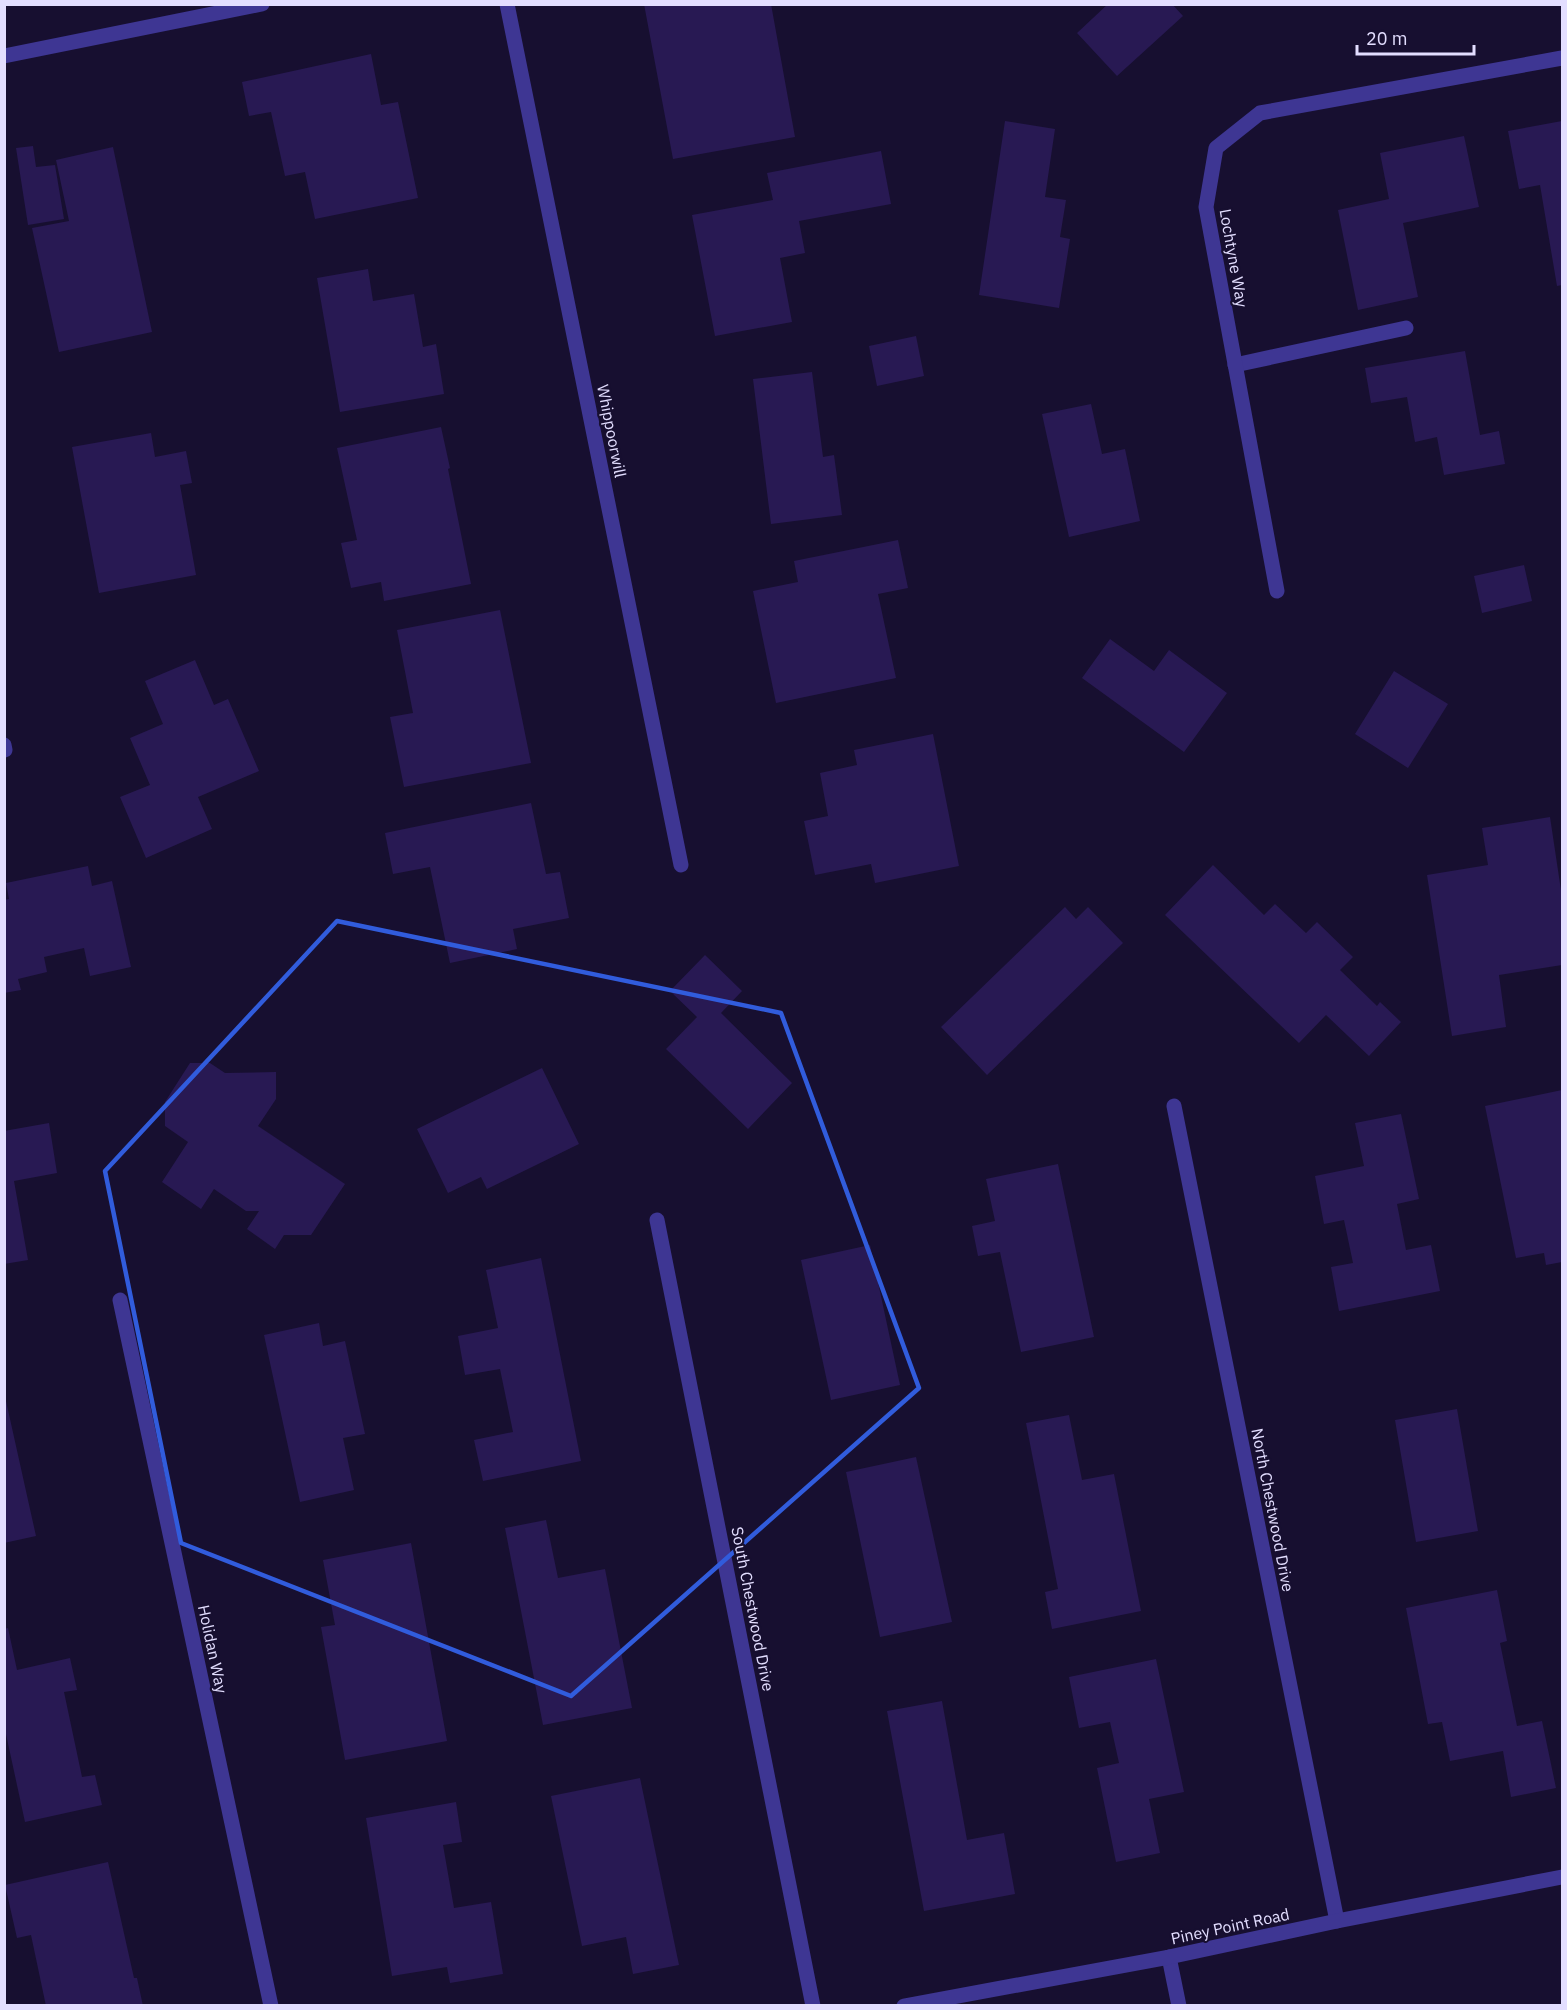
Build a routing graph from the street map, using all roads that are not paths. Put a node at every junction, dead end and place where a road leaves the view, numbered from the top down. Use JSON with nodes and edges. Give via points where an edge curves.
{"nodes":[{"id":1,"x":262,"y":4,"type":"edge"},
{"id":2,"x":507,"y":4,"type":"edge"},
{"id":3,"x":5,"y":54,"type":"edge"},
{"id":4,"x":1563,"y":58,"type":"edge"},
{"id":5,"x":1406,"y":327,"type":"dead end"},
{"id":6,"x":1235,"y":365,"type":"junction"},
{"id":7,"x":1277,"y":591,"type":"dead end"},
{"id":8,"x":681,"y":865,"type":"dead end"},
{"id":9,"x":1174,"y":1106,"type":"dead end"},
{"id":10,"x":657,"y":1220,"type":"dead end"},
{"id":11,"x":120,"y":1300,"type":"dead end"},
{"id":12,"x":1563,"y":1877,"type":"edge"},
{"id":13,"x":1337,"y":1921,"type":"junction"},
{"id":14,"x":1169,"y":1957,"type":"junction"},
{"id":15,"x":271,"y":2006,"type":"edge"},
{"id":16,"x":813,"y":2006,"type":"edge"},
{"id":17,"x":904,"y":2006,"type":"edge"},
{"id":18,"x":1179,"y":2006,"type":"edge"}],
"edges":[{"from":1,"to":3,"type":"street"},
{"from":2,"to":8,"type":"street","name":"Whippoorwill"},
{"from":4,"to":6,"type":"street","name":"Lochtyne Way","via":[[1260,113],[1216,148],[1206,207]]},
{"from":5,"to":6,"type":"street"},
{"from":6,"to":7,"type":"street","name":"Lochtyne Way"},
{"from":9,"to":13,"type":"street","name":"North Chestwood Drive"},
{"from":10,"to":16,"type":"street","name":"South Chestwood Drive"},
{"from":11,"to":15,"type":"street","name":"Holidan Way"},
{"from":12,"to":13,"type":"street","name":"Piney Point Road"},
{"from":13,"to":14,"type":"street","name":"Piney Point Road"},
{"from":14,"to":17,"type":"street","name":"Piney Point Road"},
{"from":14,"to":18,"type":"street"}]}
